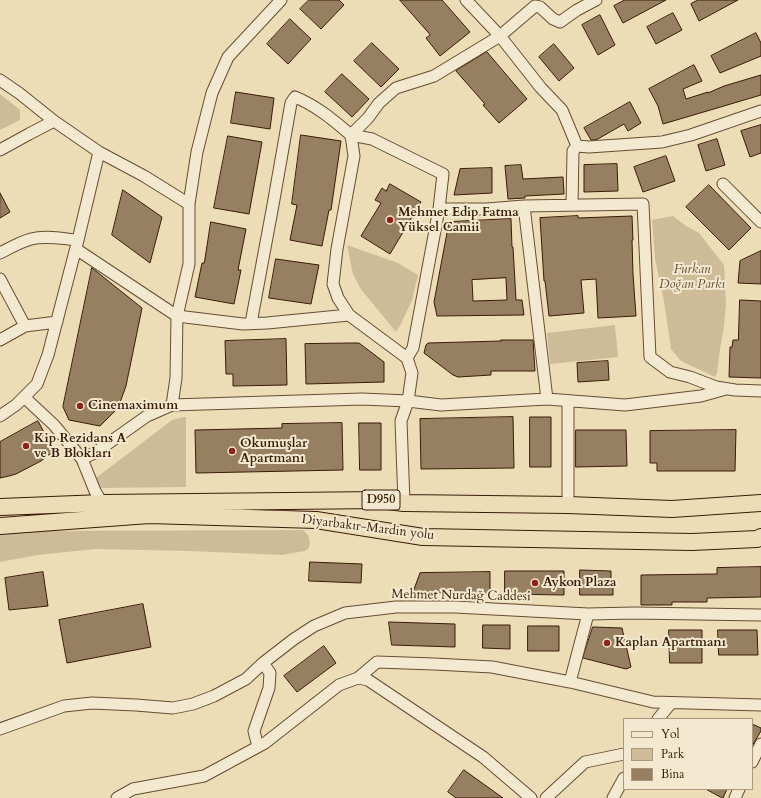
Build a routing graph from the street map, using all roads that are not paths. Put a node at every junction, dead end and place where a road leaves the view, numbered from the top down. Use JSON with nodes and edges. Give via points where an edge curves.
{"nodes":[{"id":1,"x":281,"y":0,"type":"edge"},
{"id":2,"x":466,"y":0,"type":"edge"},
{"id":3,"x":596,"y":0,"type":"edge"},
{"id":4,"x":500,"y":36,"type":"junction"},
{"id":5,"x":0,"y":80,"type":"edge"},
{"id":6,"x":761,"y":111,"type":"edge"},
{"id":7,"x":54,"y":121,"type":"junction"},
{"id":8,"x":351,"y":135,"type":"junction"},
{"id":9,"x":577,"y":146,"type":"junction"},
{"id":10,"x":0,"y":150,"type":"edge"},
{"id":11,"x":99,"y":152,"type":"junction"},
{"id":12,"x":722,"y":184,"type":"dead end"},
{"id":13,"x":189,"y":204,"type":"junction"},
{"id":14,"x":572,"y":205,"type":"junction"},
{"id":15,"x":524,"y":206,"type":"junction"},
{"id":16,"x":439,"y":209,"type":"junction"},
{"id":17,"x":761,"y":222,"type":"edge"},
{"id":18,"x":77,"y":245,"type":"junction"},
{"id":19,"x":0,"y":253,"type":"edge"},
{"id":20,"x":0,"y":279,"type":"edge"},
{"id":21,"x":177,"y":316,"type":"junction"},
{"id":22,"x":349,"y":316,"type":"junction"},
{"id":23,"x":57,"y":322,"type":"junction"},
{"id":24,"x":251,"y":324,"type":"junction"},
{"id":25,"x":25,"y":326,"type":"junction"},
{"id":26,"x":0,"y":340,"type":"edge"},
{"id":27,"x":407,"y":358,"type":"junction"},
{"id":28,"x":726,"y":389,"type":"junction"},
{"id":29,"x":761,"y":391,"type":"edge"},
{"id":30,"x":24,"y":397,"type":"junction"},
{"id":31,"x":547,"y":399,"type":"junction"},
{"id":32,"x":408,"y":401,"type":"junction"},
{"id":33,"x":568,"y":401,"type":"junction"},
{"id":34,"x":172,"y":405,"type":"junction"},
{"id":35,"x":0,"y":416,"type":"edge"},
{"id":36,"x":82,"y":459,"type":"junction"},
{"id":37,"x":102,"y":503,"type":"junction"},
{"id":38,"x":404,"y":503,"type":"junction"},
{"id":39,"x":761,"y":503,"type":"edge"},
{"id":40,"x":568,"y":505,"type":"junction"},
{"id":41,"x":0,"y":507,"type":"edge"},
{"id":42,"x":0,"y":526,"type":"edge"},
{"id":43,"x":760,"y":538,"type":"edge"},
{"id":44,"x":588,"y":614,"type":"junction"},
{"id":45,"x":761,"y":615,"type":"edge"},
{"id":46,"x":263,"y":663,"type":"junction"},
{"id":47,"x":358,"y":678,"type":"junction"},
{"id":48,"x":570,"y":682,"type":"junction"},
{"id":49,"x":671,"y":703,"type":"junction"},
{"id":50,"x":761,"y":705,"type":"edge"},
{"id":51,"x":659,"y":718,"type":"edge"},
{"id":52,"x":0,"y":729,"type":"edge"},
{"id":53,"x":761,"y":744,"type":"edge"},
{"id":54,"x":258,"y":747,"type":"junction"},
{"id":55,"x":623,"y":754,"type":"edge"},
{"id":56,"x":753,"y":760,"type":"edge"},
{"id":57,"x":623,"y":780,"type":"edge"},
{"id":58,"x":117,"y":798,"type":"edge"},
{"id":59,"x":530,"y":798,"type":"edge"},
{"id":60,"x":546,"y":798,"type":"edge"},
{"id":61,"x":613,"y":798,"type":"edge"}],
"edges":[{"from":1,"to":13,"type":"street","via":[[228,57],[212,93],[197,152]]},
{"from":2,"to":4,"type":"street"},
{"from":3,"to":4,"type":"street","via":[[560,22],[535,6]]},
{"from":4,"to":8,"type":"street","via":[[434,76],[396,88]]},
{"from":4,"to":9,"type":"street","via":[[562,110]]},
{"from":5,"to":7,"type":"street"},
{"from":6,"to":9,"type":"street","via":[[662,142]]},
{"from":7,"to":10,"type":"street"},
{"from":7,"to":11,"type":"street"},
{"from":8,"to":16,"type":"street","via":[[372,139],[443,174]]},
{"from":8,"to":22,"type":"street","via":[[354,156],[333,284]]},
{"from":8,"to":24,"type":"street","via":[[308,102],[295,96],[290,103]]},
{"from":9,"to":14,"type":"street","via":[[573,151]]},
{"from":11,"to":13,"type":"street"},
{"from":11,"to":18,"type":"street"},
{"from":12,"to":17,"type":"street"},
{"from":13,"to":21,"type":"street","via":[[189,264]]},
{"from":14,"to":15,"type":"street"},
{"from":14,"to":28,"type":"street","via":[[643,204],[650,357],[670,372]]},
{"from":15,"to":16,"type":"street"},
{"from":15,"to":31,"type":"street"},
{"from":16,"to":27,"type":"street","via":[[413,348]]},
{"from":18,"to":19,"type":"street","via":[[46,238],[33,239]]},
{"from":18,"to":21,"type":"street"},
{"from":18,"to":23,"type":"street"},
{"from":20,"to":25,"type":"street"},
{"from":21,"to":24,"type":"street"},
{"from":21,"to":34,"type":"street","via":[[176,378]]},
{"from":22,"to":24,"type":"street"},
{"from":22,"to":27,"type":"street"},
{"from":23,"to":25,"type":"street"},
{"from":23,"to":30,"type":"street","via":[[37,384]]},
{"from":25,"to":26,"type":"street"},
{"from":27,"to":32,"type":"street","via":[[412,373]]},
{"from":28,"to":29,"type":"street"},
{"from":28,"to":33,"type":"street","via":[[701,396],[625,405]]},
{"from":30,"to":35,"type":"street"},
{"from":30,"to":36,"type":"street","via":[[54,425]]},
{"from":31,"to":32,"type":"street","via":[[441,405]]},
{"from":31,"to":33,"type":"street"},
{"from":32,"to":34,"type":"street","via":[[362,399]]},
{"from":32,"to":38,"type":"street","via":[[401,421]]},
{"from":33,"to":40,"type":"street"},
{"from":34,"to":36,"type":"street","via":[[147,416]]},
{"from":36,"to":37,"type":"street"},
{"from":37,"to":38,"type":"highway","name":"Diyarbakır-Mardin yolu","number":"D950","via":[[380,500]]},
{"from":37,"to":41,"type":"highway","name":"Diyarbakır-Mardin yolu","number":"D950"},
{"from":38,"to":40,"type":"highway","name":"Diyarbakır-Mardin yolu","number":"D950"},
{"from":39,"to":40,"type":"highway","name":"Diyarbakır-Mardin yolu","number":"D950","via":[[672,509]]},
{"from":42,"to":43,"type":"highway","name":"Diyarbakır-Mardin yolu","number":"D950","via":[[149,515],[316,520],[423,537],[692,542]]},
{"from":44,"to":45,"type":"street","name":"Mehmet Nurdağ Caddesi"},
{"from":44,"to":46,"type":"street","name":"Mehmet Nurdağ Caddesi","via":[[455,607],[396,607],[346,613],[314,626]]},
{"from":44,"to":48,"type":"street"},
{"from":46,"to":52,"type":"street","name":"Mehmet Nurdağ Caddesi","via":[[246,679],[193,704],[173,708],[92,703],[64,706]]},
{"from":46,"to":54,"type":"street","via":[[270,673],[269,688],[254,731]]},
{"from":47,"to":48,"type":"street","via":[[377,662],[492,667]]},
{"from":47,"to":54,"type":"street","via":[[339,685]]},
{"from":47,"to":59,"type":"street","via":[[368,680],[483,757]]},
{"from":48,"to":49,"type":"street","via":[[653,702]]},
{"from":49,"to":50,"type":"street"},
{"from":49,"to":51,"type":"street"},
{"from":53,"to":56,"type":"street"},
{"from":54,"to":58,"type":"street","via":[[204,776],[133,789]]},
{"from":55,"to":60,"type":"street","via":[[585,762]]},
{"from":57,"to":61,"type":"street"}]}
